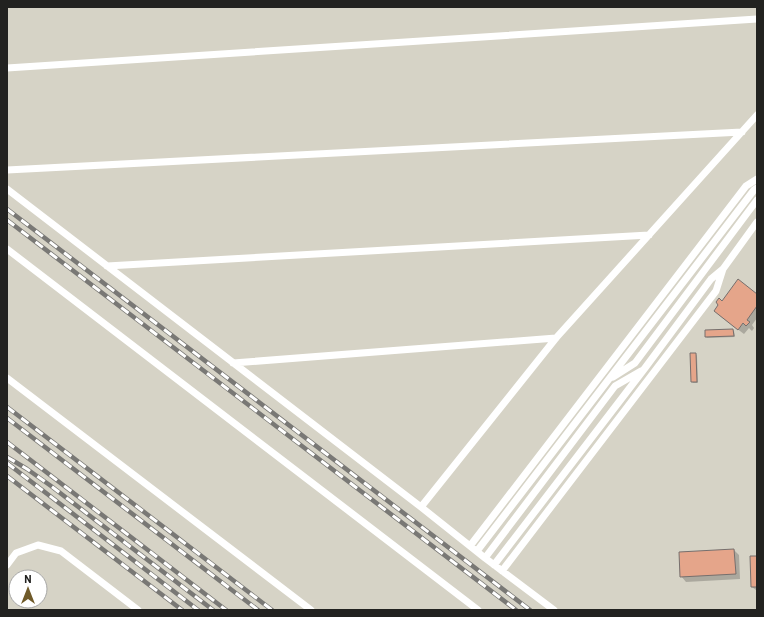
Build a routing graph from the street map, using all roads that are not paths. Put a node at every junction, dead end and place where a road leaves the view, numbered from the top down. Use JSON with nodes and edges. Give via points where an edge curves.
{"nodes":[{"id":1,"x":757,"y":19,"type":"edge"},
{"id":2,"x":7,"y":68,"type":"edge"},
{"id":3,"x":757,"y":115,"type":"edge"},
{"id":4,"x":742,"y":132,"type":"junction"},
{"id":5,"x":7,"y":170,"type":"edge"},
{"id":6,"x":757,"y":179,"type":"edge"},
{"id":7,"x":757,"y":188,"type":"edge"},
{"id":8,"x":7,"y":189,"type":"edge"},
{"id":9,"x":757,"y":200,"type":"edge"},
{"id":10,"x":757,"y":222,"type":"edge"},
{"id":11,"x":649,"y":235,"type":"junction"},
{"id":12,"x":7,"y":248,"type":"edge"},
{"id":13,"x":107,"y":266,"type":"junction"},
{"id":14,"x":723,"y":269,"type":"junction"},
{"id":15,"x":556,"y":338,"type":"junction"},
{"id":16,"x":233,"y":362,"type":"junction"},
{"id":17,"x":645,"y":368,"type":"junction"},
{"id":18,"x":7,"y":378,"type":"edge"},
{"id":19,"x":608,"y":381,"type":"junction"},
{"id":20,"x":421,"y":507,"type":"junction"},
{"id":21,"x":470,"y":546,"type":"junction"},
{"id":22,"x":477,"y":551,"type":"junction"},
{"id":23,"x":485,"y":558,"type":"junction"},
{"id":24,"x":494,"y":564,"type":"junction"},
{"id":25,"x":7,"y":565,"type":"edge"},
{"id":26,"x":502,"y":571,"type":"junction"},
{"id":27,"x":138,"y":610,"type":"edge"},
{"id":28,"x":311,"y":610,"type":"edge"},
{"id":29,"x":478,"y":610,"type":"edge"},
{"id":30,"x":554,"y":610,"type":"edge"}],
"edges":[{"from":1,"to":2,"type":"lane"},
{"from":3,"to":4,"type":"lane"},
{"from":4,"to":5,"type":"lane"},
{"from":4,"to":11,"type":"lane"},
{"from":6,"to":21,"type":"lane","via":[[746,186]]},
{"from":7,"to":19,"type":"lane"},
{"from":8,"to":13,"type":"lane"},
{"from":9,"to":19,"type":"lane","via":[[635,363]]},
{"from":10,"to":14,"type":"lane"},
{"from":11,"to":13,"type":"lane"},
{"from":11,"to":15,"type":"lane"},
{"from":12,"to":29,"type":"lane"},
{"from":13,"to":16,"type":"lane"},
{"from":14,"to":17,"type":"lane","via":[[711,279]]},
{"from":14,"to":26,"type":"lane","via":[[716,291]]},
{"from":15,"to":16,"type":"lane"},
{"from":15,"to":20,"type":"lane"},
{"from":16,"to":20,"type":"lane"},
{"from":17,"to":23,"type":"lane","via":[[615,386]]},
{"from":17,"to":24,"type":"lane"},
{"from":18,"to":28,"type":"lane"},
{"from":19,"to":22,"type":"lane"},
{"from":20,"to":21,"type":"lane"},
{"from":21,"to":22,"type":"lane"},
{"from":22,"to":23,"type":"lane"},
{"from":23,"to":24,"type":"lane"},
{"from":24,"to":26,"type":"lane"},
{"from":25,"to":27,"type":"lane","via":[[16,553],[38,545],[61,551]]},
{"from":26,"to":30,"type":"lane"}]}
